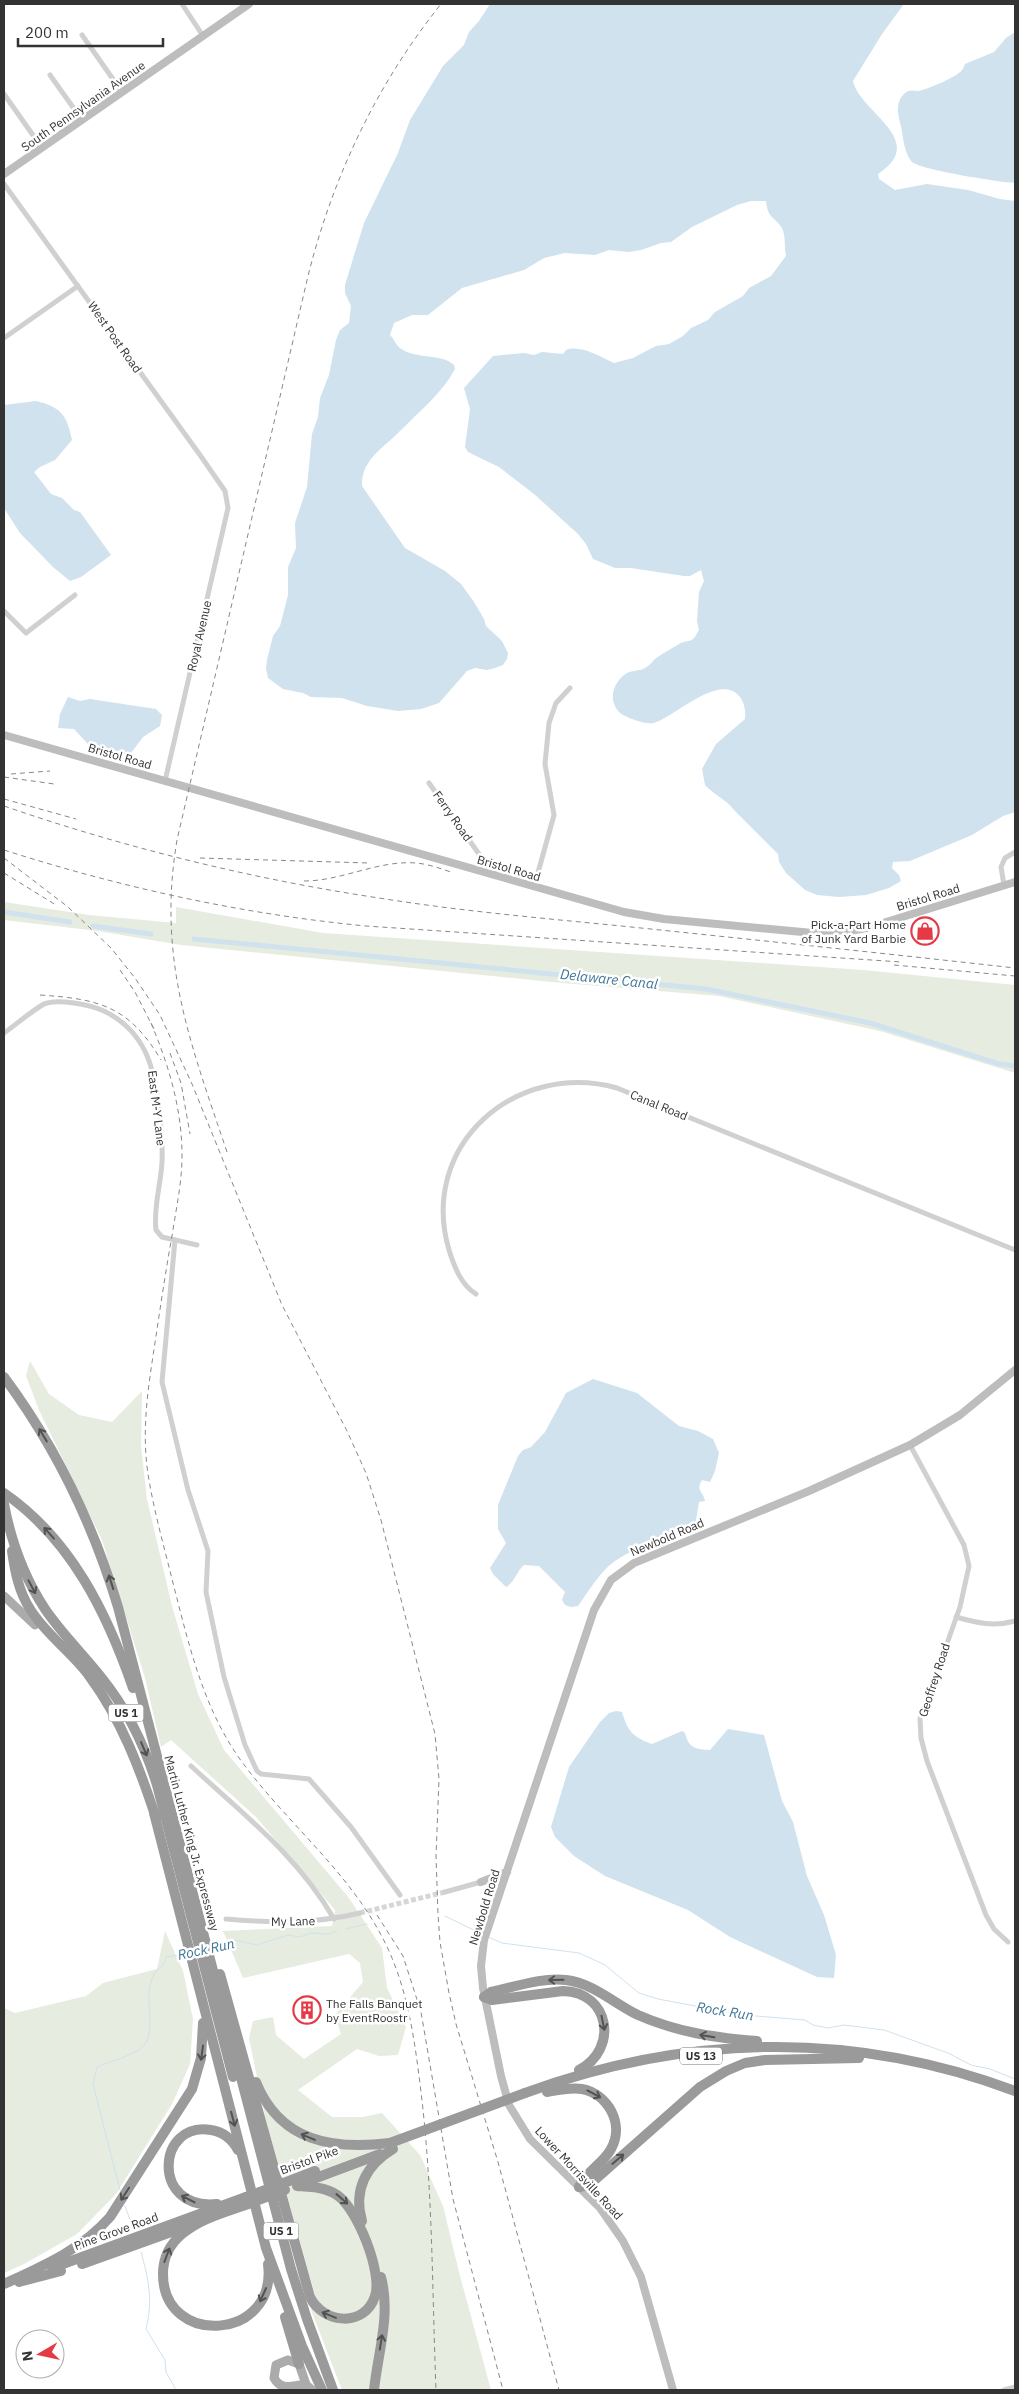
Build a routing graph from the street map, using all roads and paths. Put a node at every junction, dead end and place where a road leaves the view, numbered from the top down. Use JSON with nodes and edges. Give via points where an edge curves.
{"nodes":[{"id":1,"x":182,"y":4,"type":"edge"},
{"id":2,"x":248,"y":4,"type":"edge"},
{"id":3,"x":82,"y":35,"type":"dead end"},
{"id":4,"x":203,"y":36,"type":"junction"},
{"id":5,"x":50,"y":75,"type":"dead end"},
{"id":6,"x":122,"y":92,"type":"junction"},
{"id":7,"x":4,"y":94,"type":"edge"},
{"id":8,"x":82,"y":120,"type":"junction"},
{"id":9,"x":42,"y":148,"type":"junction"},
{"id":10,"x":4,"y":174,"type":"edge"},
{"id":11,"x":4,"y":184,"type":"edge"},
{"id":12,"x":78,"y":286,"type":"junction"},
{"id":13,"x":4,"y":338,"type":"edge"},
{"id":14,"x":224,"y":491,"type":"joint"},
{"id":15,"x":75,"y":595,"type":"dead end"},
{"id":16,"x":4,"y":611,"type":"edge"},
{"id":17,"x":570,"y":688,"type":"dead end"},
{"id":18,"x":4,"y":735,"type":"edge"},
{"id":19,"x":165,"y":781,"type":"junction"},
{"id":20,"x":429,"y":783,"type":"dead end"},
{"id":21,"x":1015,"y":852,"type":"edge"},
{"id":22,"x":493,"y":875,"type":"junction"},
{"id":23,"x":1015,"y":882,"type":"edge"},
{"id":24,"x":1004,"y":885,"type":"junction"},
{"id":25,"x":534,"y":887,"type":"junction"},
{"id":26,"x":4,"y":1033,"type":"edge"},
{"id":27,"x":176,"y":1240,"type":"junction"},
{"id":28,"x":197,"y":1245,"type":"dead end"},
{"id":29,"x":1015,"y":1250,"type":"edge"},
{"id":30,"x":476,"y":1294,"type":"dead end"},
{"id":31,"x":1015,"y":1370,"type":"edge"},
{"id":32,"x":4,"y":1377,"type":"edge"},
{"id":33,"x":910,"y":1445,"type":"junction"},
{"id":34,"x":4,"y":1494,"type":"edge"},
{"id":35,"x":4,"y":1506,"type":"edge"},
{"id":36,"x":4,"y":1596,"type":"edge"},
{"id":37,"x":118,"y":1608,"type":"junction"},
{"id":38,"x":956,"y":1617,"type":"junction"},
{"id":39,"x":1015,"y":1621,"type":"edge"},
{"id":40,"x":34,"y":1625,"type":"joint"},
{"id":41,"x":106,"y":1704,"type":"junction"},
{"id":42,"x":149,"y":1731,"type":"junction"},
{"id":43,"x":191,"y":1766,"type":"dead end"},
{"id":44,"x":507,"y":1872,"type":"junction"},
{"id":45,"x":481,"y":1882,"type":"junction"},
{"id":46,"x":446,"y":1892,"type":"tunnel mouth"},
{"id":47,"x":500,"y":1894,"type":"junction"},
{"id":48,"x":400,"y":1895,"type":"dead end"},
{"id":49,"x":360,"y":1913,"type":"tunnel mouth"},
{"id":50,"x":226,"y":1919,"type":"dead end"},
{"id":51,"x":334,"y":1919,"type":"junction"},
{"id":52,"x":198,"y":1942,"type":"junction"},
{"id":53,"x":1008,"y":1942,"type":"dead end"},
{"id":54,"x":204,"y":1961,"type":"junction"},
{"id":55,"x":198,"y":1987,"type":"junction"},
{"id":56,"x":484,"y":1998,"type":"junction"},
{"id":57,"x":237,"y":2029,"type":"junction"},
{"id":58,"x":825,"y":2048,"type":"junction"},
{"id":59,"x":859,"y":2058,"type":"junction"},
{"id":60,"x":561,"y":2080,"type":"junction"},
{"id":61,"x":1015,"y":2091,"type":"edge"},
{"id":62,"x":547,"y":2092,"type":"junction"},
{"id":63,"x":527,"y":2096,"type":"junction"},
{"id":64,"x":1015,"y":2098,"type":"edge"},
{"id":65,"x":392,"y":2146,"type":"junction"},
{"id":66,"x":243,"y":2161,"type":"junction"},
{"id":67,"x":284,"y":2186,"type":"junction"},
{"id":68,"x":297,"y":2186,"type":"junction"},
{"id":69,"x":579,"y":2187,"type":"junction"},
{"id":70,"x":236,"y":2200,"type":"junction"},
{"id":71,"x":247,"y":2200,"type":"junction"},
{"id":72,"x":201,"y":2222,"type":"junction"},
{"id":73,"x":266,"y":2248,"type":"junction"},
{"id":74,"x":274,"y":2270,"type":"junction"},
{"id":75,"x":4,"y":2284,"type":"edge"},
{"id":76,"x":299,"y":2364,"type":"junction"},
{"id":77,"x":1015,"y":2387,"type":"edge"},
{"id":78,"x":308,"y":2388,"type":"edge"},
{"id":79,"x":322,"y":2390,"type":"edge"},
{"id":80,"x":326,"y":2390,"type":"edge"},
{"id":81,"x":333,"y":2390,"type":"edge"},
{"id":82,"x":374,"y":2390,"type":"edge"},
{"id":83,"x":673,"y":2390,"type":"edge"},
{"id":84,"x":1004,"y":2390,"type":"edge"}],
"edges":[{"from":1,"to":4,"type":"street"},
{"from":2,"to":4,"type":"main road","name":"South Pennsylvania Avenue"},
{"from":3,"to":6,"type":"street"},
{"from":4,"to":6,"type":"main road","name":"South Pennsylvania Avenue"},
{"from":5,"to":8,"type":"street"},
{"from":6,"to":8,"type":"main road","name":"South Pennsylvania Avenue"},
{"from":7,"to":9,"type":"street"},
{"from":8,"to":9,"type":"main road","name":"South Pennsylvania Avenue"},
{"from":9,"to":10,"type":"main road","name":"South Pennsylvania Avenue"},
{"from":11,"to":12,"type":"street","name":"West Post Road"},
{"from":12,"to":13,"type":"street"},
{"from":12,"to":14,"type":"street","name":"West Post Road"},
{"from":14,"to":19,"type":"street","name":"Royal Avenue","via":[[228,508]]},
{"from":15,"to":16,"type":"street","via":[[25,633]]},
{"from":17,"to":25,"type":"street","via":[[556,703],[549,723],[546,764],[554,815]]},
{"from":18,"to":19,"type":"main road","name":"Bristol Road"},
{"from":19,"to":22,"type":"main road","name":"Bristol Road"},
{"from":20,"to":22,"type":"street","name":"Ferry Road"},
{"from":21,"to":24,"type":"street","via":[[1001,867]]},
{"from":22,"to":25,"type":"main road","name":"Bristol Road"},
{"from":23,"to":24,"type":"main road","name":"Bristol Road"},
{"from":24,"to":25,"type":"main road","name":"Bristol Road","via":[[867,928],[828,933],[644,916]]},
{"from":26,"to":27,"type":"street","name":"East M-Y Lane","via":[[42,1006],[57,1002],[98,1009],[122,1022],[136,1035],[151,1063],[160,1122],[162,1157],[156,1230],[160,1236]]},
{"from":27,"to":28,"type":"street","name":"East M-Y Lane"},
{"from":27,"to":48,"type":"street","via":[[162,1382],[188,1490],[208,1551],[206,1592],[224,1677],[245,1745],[261,1774],[309,1779],[351,1827]]},
{"from":29,"to":30,"type":"street","name":"Canal Road","via":[[617,1088],[594,1082],[570,1081],[533,1088],[498,1107],[472,1131],[456,1158],[445,1194],[445,1234],[457,1271],[468,1289]]},
{"from":31,"to":33,"type":"main road","name":"Newbold Road","via":[[960,1415]]},
{"from":37,"to":32,"type":"highway","name":"Martin Luther King Jr. Expressway","number":"US 1","one_way":true,"via":[[98,1545],[77,1497],[43,1434]]},
{"from":33,"to":38,"type":"street","name":"Geoffrey Road","via":[[967,1552],[969,1573]]},
{"from":33,"to":44,"type":"main road","name":"Newbold Road","via":[[634,1563],[611,1580],[594,1610]]},
{"from":42,"to":34,"type":"highway","one_way":true,"via":[[116,1644],[89,1588],[56,1540]]},
{"from":35,"to":41,"type":"highway","via":[[15,1572],[27,1604],[40,1623],[82,1667]]},
{"from":35,"to":52,"type":"highway","name":"Martin Luther King Jr. Expressway","number":"US 1","one_way":true,"via":[[17,1554],[39,1599],[109,1687],[145,1750]]},
{"from":36,"to":40,"type":"main road"},
{"from":37,"to":42,"type":"highway","name":"Martin Luther King Jr. Expressway","number":"US 1"},
{"from":37,"to":52,"type":"highway","via":[[145,1693]]},
{"from":38,"to":39,"type":"street","via":[[986,1624]]},
{"from":38,"to":53,"type":"street","name":"Geoffrey Road","via":[[922,1711],[921,1738],[986,1915],[994,1929]]},
{"from":40,"to":41,"type":"highway","via":[[71,1660]]},
{"from":41,"to":52,"type":"highway","via":[[130,1748]]},
{"from":42,"to":52,"type":"highway","name":"Martin Luther King Jr. Expressway","number":"US 1"},
{"from":43,"to":51,"type":"street","via":[[283,1850]]},
{"from":44,"to":45,"type":"main road"},
{"from":44,"to":47,"type":"main road","name":"Newbold Road"},
{"from":45,"to":46,"type":"street"},
{"from":45,"to":47,"type":"main road","via":[[492,1885]]},
{"from":47,"to":56,"type":"main road","name":"Newbold Road","via":[[484,1940],[481,1966]]},
{"from":49,"to":51,"type":"street","name":"My Lane"},
{"from":50,"to":51,"type":"street","name":"My Lane","via":[[286,1922]]},
{"from":52,"to":54,"type":"highway"},
{"from":52,"to":54,"type":"highway"},
{"from":54,"to":55,"type":"highway"},
{"from":54,"to":57,"type":"highway"},
{"from":54,"to":80,"type":"highway","number":"US 1","via":[[285,2270]]},
{"from":54,"to":81,"type":"highway","number":"US 1","via":[[291,2269]]},
{"from":55,"to":66,"type":"highway","one_way":true},
{"from":55,"to":75,"type":"highway","one_way":true,"via":[[204,2037],[198,2074],[184,2104],[120,2202],[104,2224],[80,2245]]},
{"from":58,"to":56,"type":"highway","one_way":true,"via":[[787,2042],[715,2038],[678,2029],[638,2014],[584,1985],[565,1980],[518,1986],[491,1992]]},
{"from":56,"to":60,"type":"highway","one_way":true,"via":[[492,2000],[568,1991],[583,1995],[594,2004],[605,2026],[602,2048],[588,2065]]},
{"from":56,"to":69,"type":"main road","name":"Lower Morrisville Road","via":[[512,2110],[534,2144]]},
{"from":65,"to":57,"type":"highway","one_way":true,"via":[[338,2145],[315,2140],[293,2129],[274,2113],[261,2094]]},
{"from":68,"to":57,"type":"highway","one_way":true,"via":[[331,2192],[346,2203],[356,2218],[377,2284],[372,2303],[356,2317],[342,2319],[329,2316],[318,2309],[310,2297]]},
{"from":58,"to":60,"type":"highway","number":"US 13","via":[[754,2046],[683,2052],[613,2065]]},
{"from":58,"to":61,"type":"highway","number":"US 13","via":[[913,2060]]},
{"from":59,"to":62,"type":"highway","number":"US 13","via":[[771,2052],[702,2056],[623,2070]]},
{"from":59,"to":64,"type":"highway","number":"US 13","via":[[937,2073]]},
{"from":69,"to":59,"type":"highway","one_way":true,"via":[[589,2184],[700,2087],[726,2071],[745,2063],[765,2060]]},
{"from":60,"to":63,"type":"highway","number":"US 13"},
{"from":62,"to":63,"type":"highway","number":"US 13"},
{"from":62,"to":69,"type":"highway","one_way":true,"via":[[572,2088],[587,2090],[604,2100],[613,2114],[616,2126],[614,2144],[583,2178]]},
{"from":63,"to":65,"type":"highway","number":"US 13","bridge":true},
{"from":65,"to":67,"type":"highway","name":"Bristol Pike","number":"US 13"},
{"from":65,"to":68,"type":"highway","number":"US 13"},
{"from":82,"to":65,"type":"highway","one_way":true,"via":[[385,2317],[385,2293],[360,2215],[359,2195],[369,2168]]},
{"from":70,"to":66,"type":"highway","one_way":true,"via":[[206,2204],[185,2198],[172,2183],[169,2161],[179,2140],[192,2132],[206,2129],[228,2137]]},
{"from":66,"to":73,"type":"highway"},
{"from":67,"to":68,"type":"highway","number":"US 13"},
{"from":67,"to":71,"type":"highway","name":"Bristol Pike","number":"US 13","bridge":true},
{"from":69,"to":83,"type":"main road","name":"Lower Morrisville Road","via":[[610,2220],[635,2263]]},
{"from":70,"to":71,"type":"highway","name":"Bristol Pike","number":"US 13"},
{"from":70,"to":75,"type":"highway","name":"Pine Grove Road"},
{"from":71,"to":72,"type":"highway","number":"US 13"},
{"from":73,"to":72,"type":"highway","one_way":true,"via":[[267,2285],[256,2308],[230,2325],[213,2327],[195,2323],[171,2303],[163,2270],[173,2244]]},
{"from":72,"to":75,"type":"highway","name":"Pine Grove Road","via":[[92,2261]]},
{"from":73,"to":74,"type":"highway"},
{"from":74,"to":76,"type":"highway"},
{"from":74,"to":79,"type":"highway"},
{"from":76,"to":78,"type":"main road"},
{"from":76,"to":78,"type":"main road","via":[[292,2360],[282,2361],[275,2368],[274,2378],[283,2387]]},
{"from":77,"to":84,"type":"street"}]}
